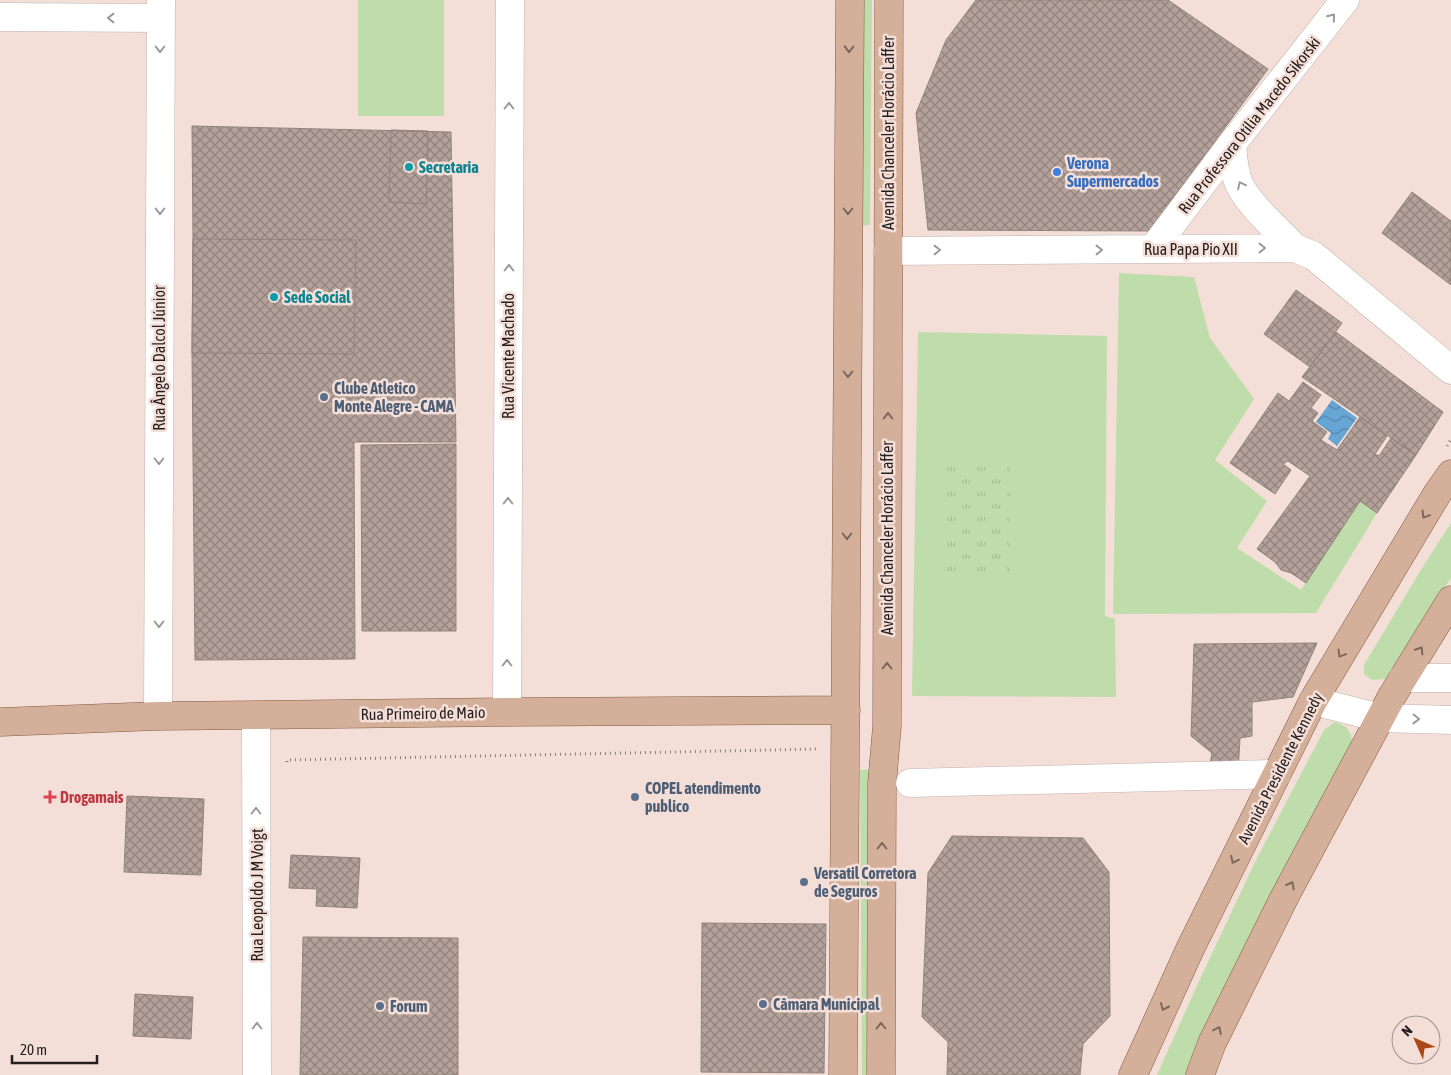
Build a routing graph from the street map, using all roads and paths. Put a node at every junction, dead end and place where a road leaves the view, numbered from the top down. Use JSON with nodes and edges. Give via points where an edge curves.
{"nodes":[{"id":1,"x":510,"y":0,"type":"edge"},
{"id":2,"x":850,"y":0,"type":"edge"},
{"id":3,"x":889,"y":0,"type":"edge"},
{"id":4,"x":1345,"y":0,"type":"edge"},
{"id":5,"x":160,"y":9,"type":"edge"},
{"id":6,"x":0,"y":17,"type":"edge"},
{"id":7,"x":1232,"y":144,"type":"junction"},
{"id":8,"x":1295,"y":248,"type":"junction"},
{"id":9,"x":1153,"y":249,"type":"junction"},
{"id":10,"x":888,"y":251,"type":"junction"},
{"id":11,"x":1451,"y":370,"type":"edge"},
{"id":12,"x":1451,"y":474,"type":"edge"},
{"id":13,"x":1451,"y":600,"type":"edge"},
{"id":14,"x":1403,"y":678,"type":"junction"},
{"id":15,"x":1451,"y":678,"type":"edge"},
{"id":16,"x":1313,"y":701,"type":"junction"},
{"id":17,"x":846,"y":711,"type":"junction"},
{"id":18,"x":507,"y":712,"type":"junction"},
{"id":19,"x":887,"y":714,"type":"junction"},
{"id":20,"x":158,"y":716,"type":"junction"},
{"id":21,"x":256,"y":716,"type":"junction"},
{"id":22,"x":1381,"y":718,"type":"junction"},
{"id":23,"x":1451,"y":720,"type":"edge"},
{"id":24,"x":0,"y":722,"type":"edge"},
{"id":25,"x":820,"y":749,"type":"dead end"},
{"id":26,"x":287,"y":760,"type":"dead end"},
{"id":27,"x":1277,"y":774,"type":"junction"},
{"id":28,"x":910,"y":783,"type":"dead end"},
{"id":29,"x":257,"y":1075,"type":"edge"},
{"id":30,"x":843,"y":1075,"type":"edge"},
{"id":31,"x":881,"y":1075,"type":"edge"},
{"id":32,"x":1133,"y":1075,"type":"edge"},
{"id":33,"x":1200,"y":1075,"type":"edge"}],
"edges":[{"from":18,"to":1,"type":"street","name":"Rua Vicente Machado","one_way":true},
{"from":2,"to":17,"type":"main road","one_way":true},
{"from":3,"to":10,"type":"main road","name":"Avenida Chanceler Horácio Laffer"},
{"from":7,"to":4,"type":"street","name":"Rua Professora Otília Macedo Sikorski","one_way":true},
{"from":5,"to":6,"type":"street","one_way":true},
{"from":5,"to":20,"type":"street","name":"Rua Ângelo Dalcol Júnior","one_way":true},
{"from":8,"to":7,"type":"street","one_way":true,"via":[[1250,201],[1240,185]]},
{"from":7,"to":9,"type":"street","name":"Rua Professora Otília Macedo Sikorski"},
{"from":9,"to":8,"type":"street","name":"Rua Papa Pio XII","one_way":true},
{"from":8,"to":11,"type":"street","name":"Rua Papa Pio XII","via":[[1314,256]]},
{"from":10,"to":9,"type":"street","name":"Rua Papa Pio XII","one_way":true},
{"from":19,"to":10,"type":"main road","name":"Avenida Chanceler Horácio Laffer","one_way":true},
{"from":12,"to":16,"type":"main road","name":"Avenida Presidente Kennedy","one_way":true},
{"from":14,"to":13,"type":"main road","one_way":true},
{"from":14,"to":15,"type":"street"},
{"from":14,"to":22,"type":"main road"},
{"from":16,"to":22,"type":"street"},
{"from":16,"to":27,"type":"main road","name":"Avenida Presidente Kennedy"},
{"from":17,"to":18,"type":"main road","name":"Rua Primeiro de Maio"},
{"from":17,"to":19,"type":"main road","name":"Rua Primeiro de Maio","via":[[854,694],[861,691],[874,692]]},
{"from":17,"to":19,"type":"main road","via":[[852,730],[858,733],[872,734]]},
{"from":17,"to":30,"type":"main road"},
{"from":18,"to":21,"type":"main road","name":"Rua Primeiro de Maio"},
{"from":31,"to":19,"type":"main road","name":"Avenida Chanceler Horácio Laffer","one_way":true,"via":[[882,784]]},
{"from":20,"to":21,"type":"main road","name":"Rua Primeiro de Maio"},
{"from":20,"to":24,"type":"main road","name":"Rua Primeiro de Maio"},
{"from":29,"to":21,"type":"street","name":"Rua Leopoldo J M Voigt","one_way":true},
{"from":22,"to":23,"type":"street","one_way":true},
{"from":33,"to":22,"type":"main road","one_way":true,"via":[[1284,898]]},
{"from":25,"to":26,"type":"path"},
{"from":27,"to":28,"type":"street"},
{"from":27,"to":32,"type":"main road","name":"Avenida Presidente Kennedy","one_way":true,"via":[[1190,949]]}]}
